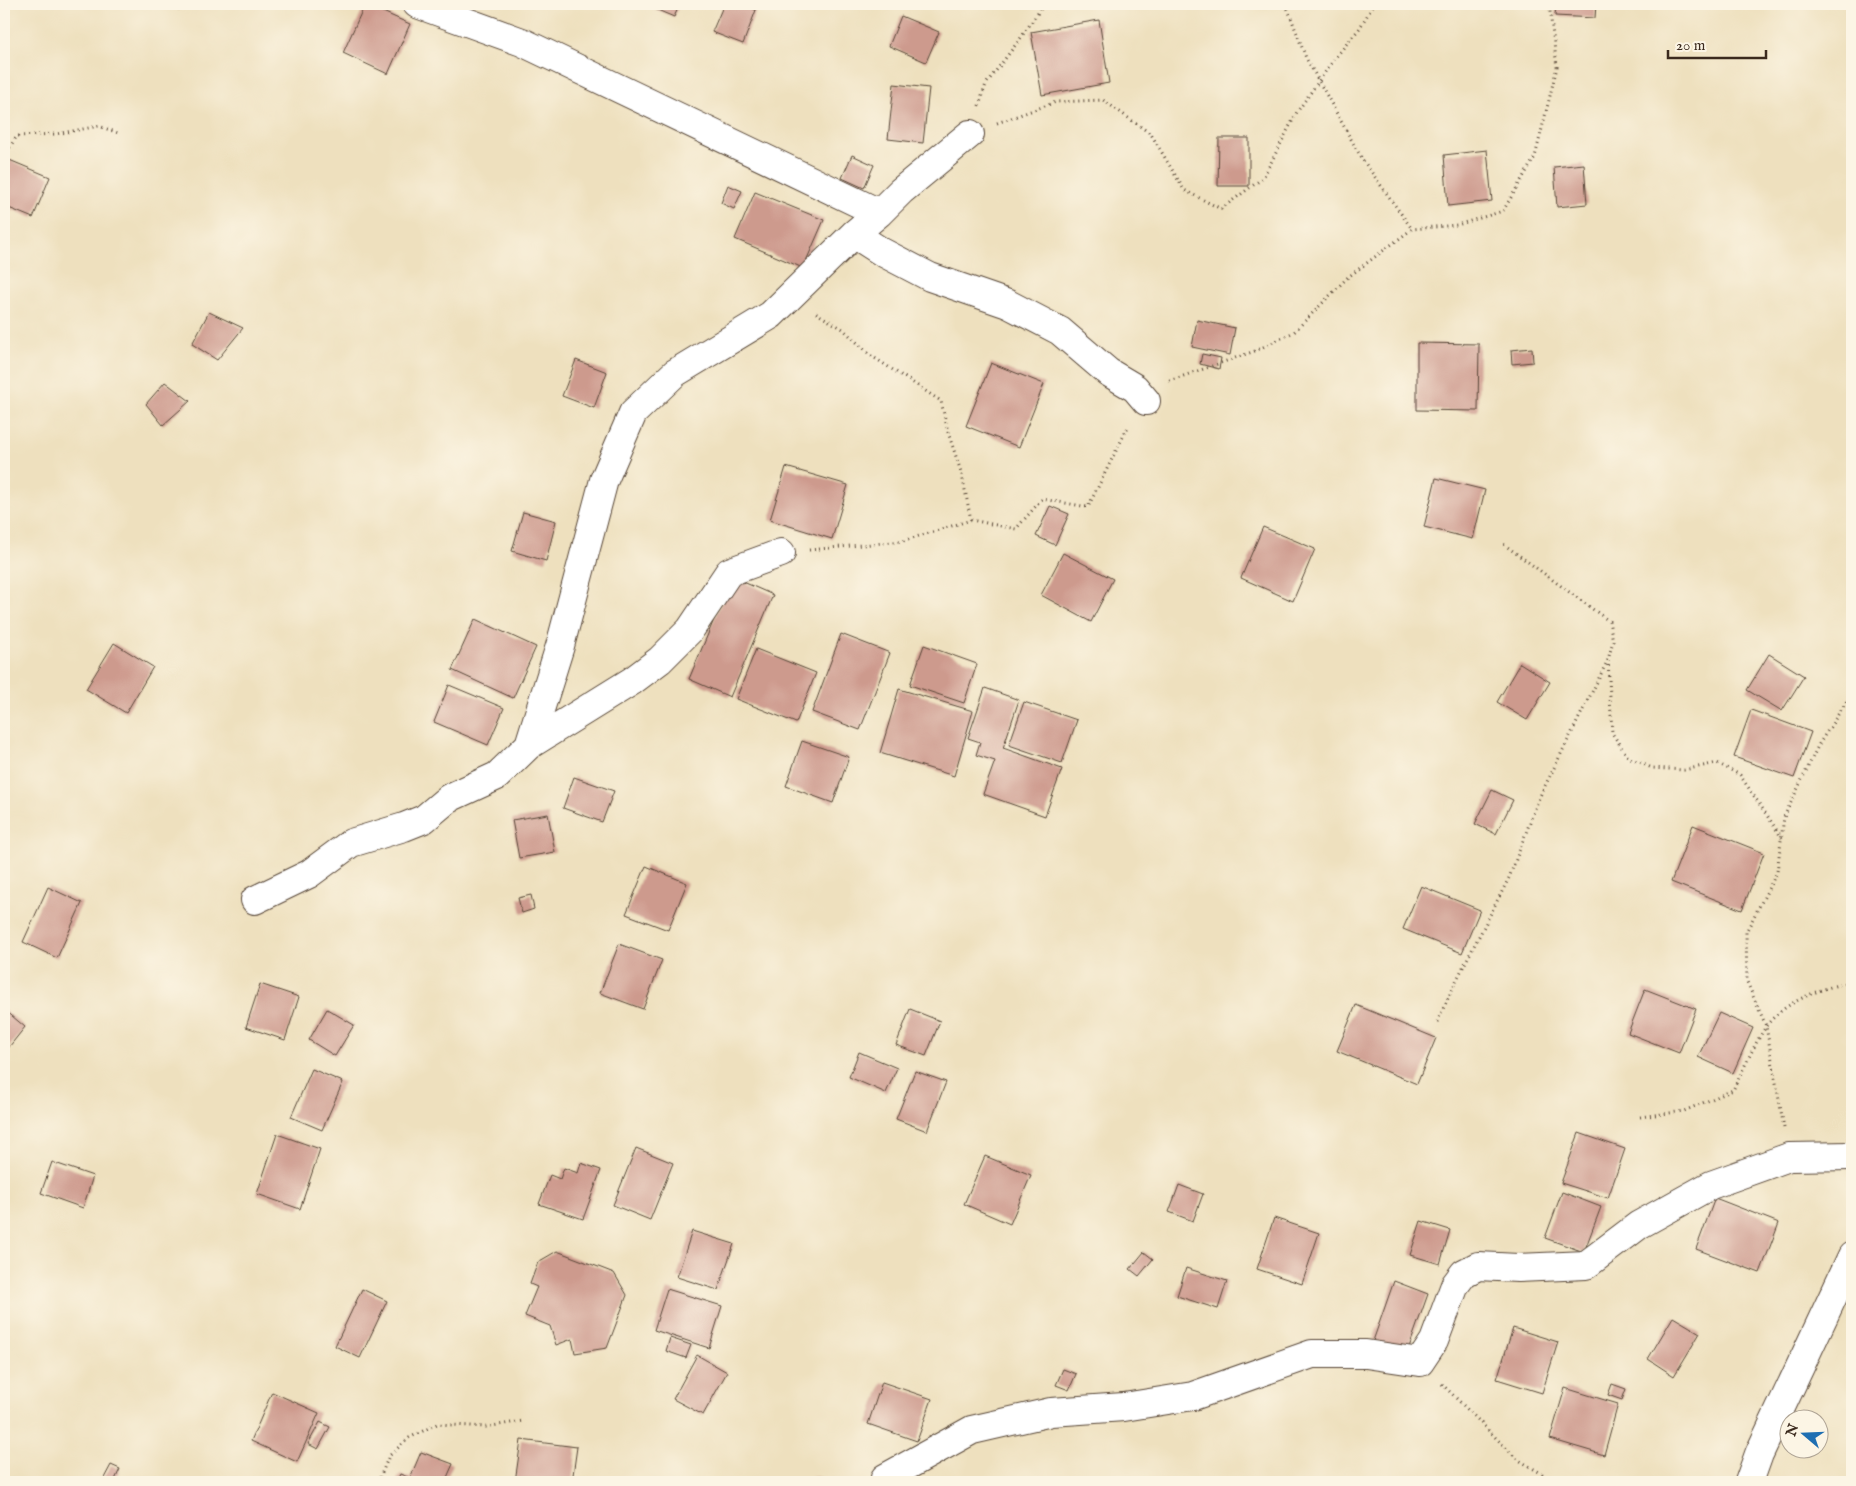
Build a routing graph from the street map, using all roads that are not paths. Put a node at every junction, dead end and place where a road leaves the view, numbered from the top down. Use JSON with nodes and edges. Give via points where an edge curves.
{"nodes":[{"id":1,"x":418,"y":4,"type":"edge"},
{"id":2,"x":970,"y":134,"type":"road end"},
{"id":3,"x":879,"y":213,"type":"junction"},
{"id":4,"x":854,"y":234,"type":"junction"},
{"id":5,"x":1146,"y":401,"type":"road end"},
{"id":6,"x":781,"y":552,"type":"road end"},
{"id":7,"x":529,"y":745,"type":"junction"},
{"id":8,"x":255,"y":900,"type":"dead end"},
{"id":9,"x":1852,"y":1156,"type":"edge"},
{"id":10,"x":1852,"y":1256,"type":"edge"},
{"id":11,"x":885,"y":1478,"type":"dead end"},
{"id":12,"x":1749,"y":1482,"type":"edge"}],
"edges":[{"from":1,"to":3,"type":"street","via":[[522,42]]},
{"from":2,"to":3,"type":"street"},
{"from":3,"to":4,"type":"street"},
{"from":4,"to":5,"type":"street","via":[[930,277],[1008,304],[1060,331],[1108,372],[1135,388]]},
{"from":4,"to":7,"type":"street","via":[[771,315],[675,373],[633,413],[604,480],[560,646]]},
{"from":6,"to":7,"type":"street","via":[[729,572],[690,630],[660,660]]},
{"from":7,"to":8,"type":"street","via":[[497,776],[449,798],[424,819],[351,844],[309,874]]},
{"from":9,"to":11,"type":"street","via":[[1789,1157],[1711,1184],[1639,1225],[1586,1265],[1478,1266],[1471,1269],[1454,1285],[1434,1342],[1420,1362],[1366,1354],[1312,1354],[1193,1396],[1124,1407],[1051,1412],[972,1430]]},
{"from":10,"to":12,"type":"street","via":[[1759,1454]]}]}
